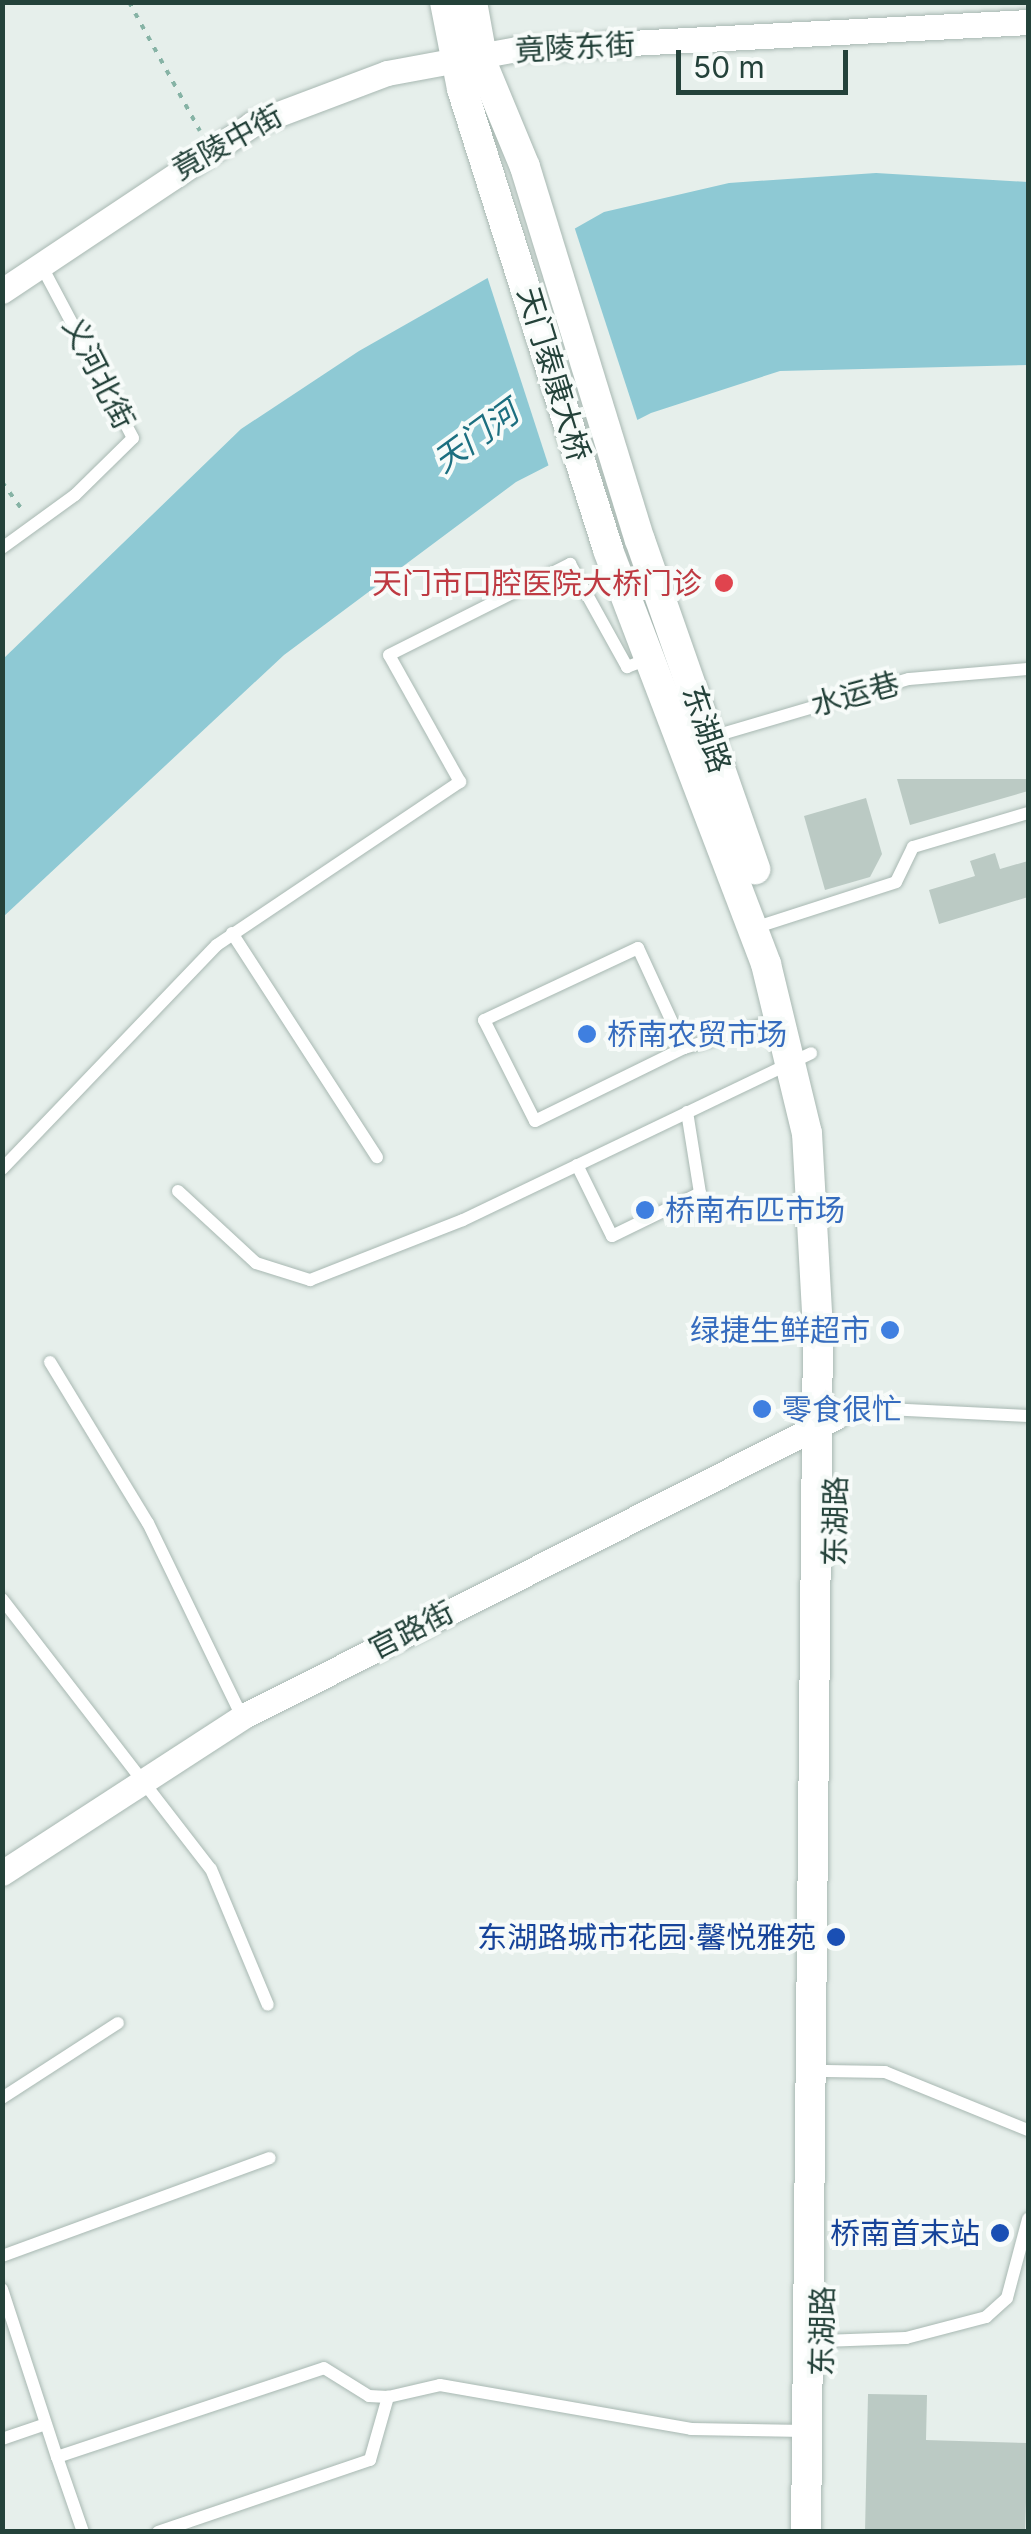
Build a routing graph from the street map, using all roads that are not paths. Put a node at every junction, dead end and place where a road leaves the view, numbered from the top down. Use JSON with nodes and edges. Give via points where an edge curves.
{"nodes":[{"id":1,"x":446,"y":2,"type":"edge"},
{"id":2,"x":472,"y":2,"type":"edge"},
{"id":3,"x":1028,"y":22,"type":"edge"},
{"id":4,"x":467,"y":56,"type":"junction"},
{"id":5,"x":40,"y":263,"type":"junction"},
{"id":6,"x":2,"y":291,"type":"edge"},
{"id":7,"x":640,"y":540,"type":"joint"},
{"id":8,"x":2,"y":548,"type":"edge"},
{"id":9,"x":608,"y":550,"type":"joint"},
{"id":10,"x":650,"y":658,"type":"junction"},
{"id":11,"x":1028,"y":670,"type":"edge"},
{"id":12,"x":698,"y":741,"type":"junction"},
{"id":13,"x":1028,"y":813,"type":"edge"},
{"id":14,"x":764,"y":925,"type":"junction"},
{"id":15,"x":232,"y":933,"type":"junction"},
{"id":16,"x":783,"y":1018,"type":"junction"},
{"id":17,"x":684,"y":1048,"type":"junction"},
{"id":18,"x":802,"y":1057,"type":"junction"},
{"id":19,"x":687,"y":1112,"type":"junction"},
{"id":20,"x":377,"y":1157,"type":"dead end"},
{"id":21,"x":577,"y":1165,"type":"junction"},
{"id":22,"x":2,"y":1169,"type":"edge"},
{"id":23,"x":178,"y":1191,"type":"dead end"},
{"id":24,"x":50,"y":1362,"type":"dead end"},
{"id":25,"x":1028,"y":1416,"type":"edge"},
{"id":26,"x":827,"y":1421,"type":"junction"},
{"id":27,"x":2,"y":1599,"type":"edge"},
{"id":28,"x":242,"y":1717,"type":"junction"},
{"id":29,"x":148,"y":1778,"type":"junction"},
{"id":30,"x":2,"y":1873,"type":"edge"},
{"id":31,"x":268,"y":2005,"type":"dead end"},
{"id":32,"x":118,"y":2023,"type":"dead end"},
{"id":33,"x":826,"y":2071,"type":"junction"},
{"id":34,"x":4,"y":2093,"type":"edge"},
{"id":35,"x":1028,"y":2130,"type":"edge"},
{"id":36,"x":270,"y":2158,"type":"dead end"},
{"id":37,"x":1028,"y":2219,"type":"edge"},
{"id":38,"x":2,"y":2256,"type":"edge"},
{"id":39,"x":2,"y":2289,"type":"edge"},
{"id":40,"x":822,"y":2341,"type":"junction"},
{"id":41,"x":388,"y":2398,"type":"junction"},
{"id":42,"x":46,"y":2424,"type":"junction"},
{"id":43,"x":808,"y":2431,"type":"junction"},
{"id":44,"x":2,"y":2439,"type":"edge"},
{"id":45,"x":57,"y":2457,"type":"junction"},
{"id":46,"x":82,"y":2532,"type":"edge"},
{"id":47,"x":158,"y":2532,"type":"edge"},
{"id":48,"x":806,"y":2532,"type":"edge"},
{"id":49,"x":820,"y":2532,"type":"edge"}],
"edges":[{"from":1,"to":4,"type":"main road"},
{"from":2,"to":4,"type":"main road"},
{"from":3,"to":4,"type":"street","name":"竟陵东街"},
{"from":4,"to":5,"type":"street","name":"竟陵中街","via":[[311,98],[210,148]]},
{"from":4,"to":7,"type":"main road","name":"天门泰康大桥","via":[[532,188]]},
{"from":4,"to":9,"type":"main road","name":"天门泰康大桥","via":[[500,198]]},
{"from":5,"to":6,"type":"street","name":"竟陵中街"},
{"from":5,"to":8,"type":"lane","name":"义河北街","via":[[134,438]]},
{"from":7,"to":12,"type":"main road","name":"东湖路"},
{"from":9,"to":10,"type":"main road","name":"东湖路"},
{"from":10,"to":12,"type":"main road","name":"东湖路"},
{"from":10,"to":15,"type":"lane","via":[[627,667],[570,564],[390,655],[460,782]]},
{"from":11,"to":12,"type":"lane","name":"水运巷","via":[[921,677]]},
{"from":12,"to":14,"type":"main road","name":"东湖路"},
{"from":13,"to":14,"type":"lane","via":[[913,847],[896,882]]},
{"from":14,"to":16,"type":"main road","name":"东湖路"},
{"from":14,"to":18,"type":"main road","name":"东湖路"},
{"from":15,"to":20,"type":"lane"},
{"from":15,"to":22,"type":"lane"},
{"from":16,"to":17,"type":"lane"},
{"from":16,"to":18,"type":"main road","name":"东湖路"},
{"from":17,"to":17,"type":"lane","via":[[535,1121],[484,1020],[638,948]]},
{"from":18,"to":19,"type":"lane"},
{"from":18,"to":26,"type":"main road","name":"东湖路","via":[[834,1226]]},
{"from":19,"to":21,"type":"lane"},
{"from":19,"to":21,"type":"lane","via":[[700,1193],[629,1228],[612,1236]]},
{"from":21,"to":23,"type":"lane","via":[[358,1267],[310,1280],[256,1263]]},
{"from":24,"to":28,"type":"lane","via":[[148,1524]]},
{"from":25,"to":26,"type":"lane","via":[[886,1408]]},
{"from":26,"to":28,"type":"street","name":"官路街"},
{"from":26,"to":33,"type":"main road","name":"东湖路"},
{"from":26,"to":43,"type":"main road","name":"东湖路"},
{"from":27,"to":29,"type":"lane"},
{"from":28,"to":29,"type":"street","name":"官路街"},
{"from":29,"to":30,"type":"street","name":"官路街"},
{"from":29,"to":31,"type":"lane","via":[[212,1869]]},
{"from":32,"to":34,"type":"lane"},
{"from":33,"to":35,"type":"lane","via":[[885,2072]]},
{"from":33,"to":40,"type":"main road","name":"东湖路"},
{"from":36,"to":38,"type":"lane"},
{"from":37,"to":40,"type":"lane","via":[[1007,2298],[986,2316],[906,2338]]},
{"from":39,"to":42,"type":"lane"},
{"from":40,"to":49,"type":"main road","name":"东湖路"},
{"from":41,"to":43,"type":"lane","via":[[453,2384],[691,2429]]},
{"from":41,"to":45,"type":"lane","via":[[369,2396],[324,2368]]},
{"from":41,"to":47,"type":"lane","via":[[370,2460]]},
{"from":42,"to":44,"type":"lane"},
{"from":42,"to":45,"type":"lane"},
{"from":43,"to":48,"type":"main road","name":"东湖路"},
{"from":45,"to":46,"type":"lane"}]}
